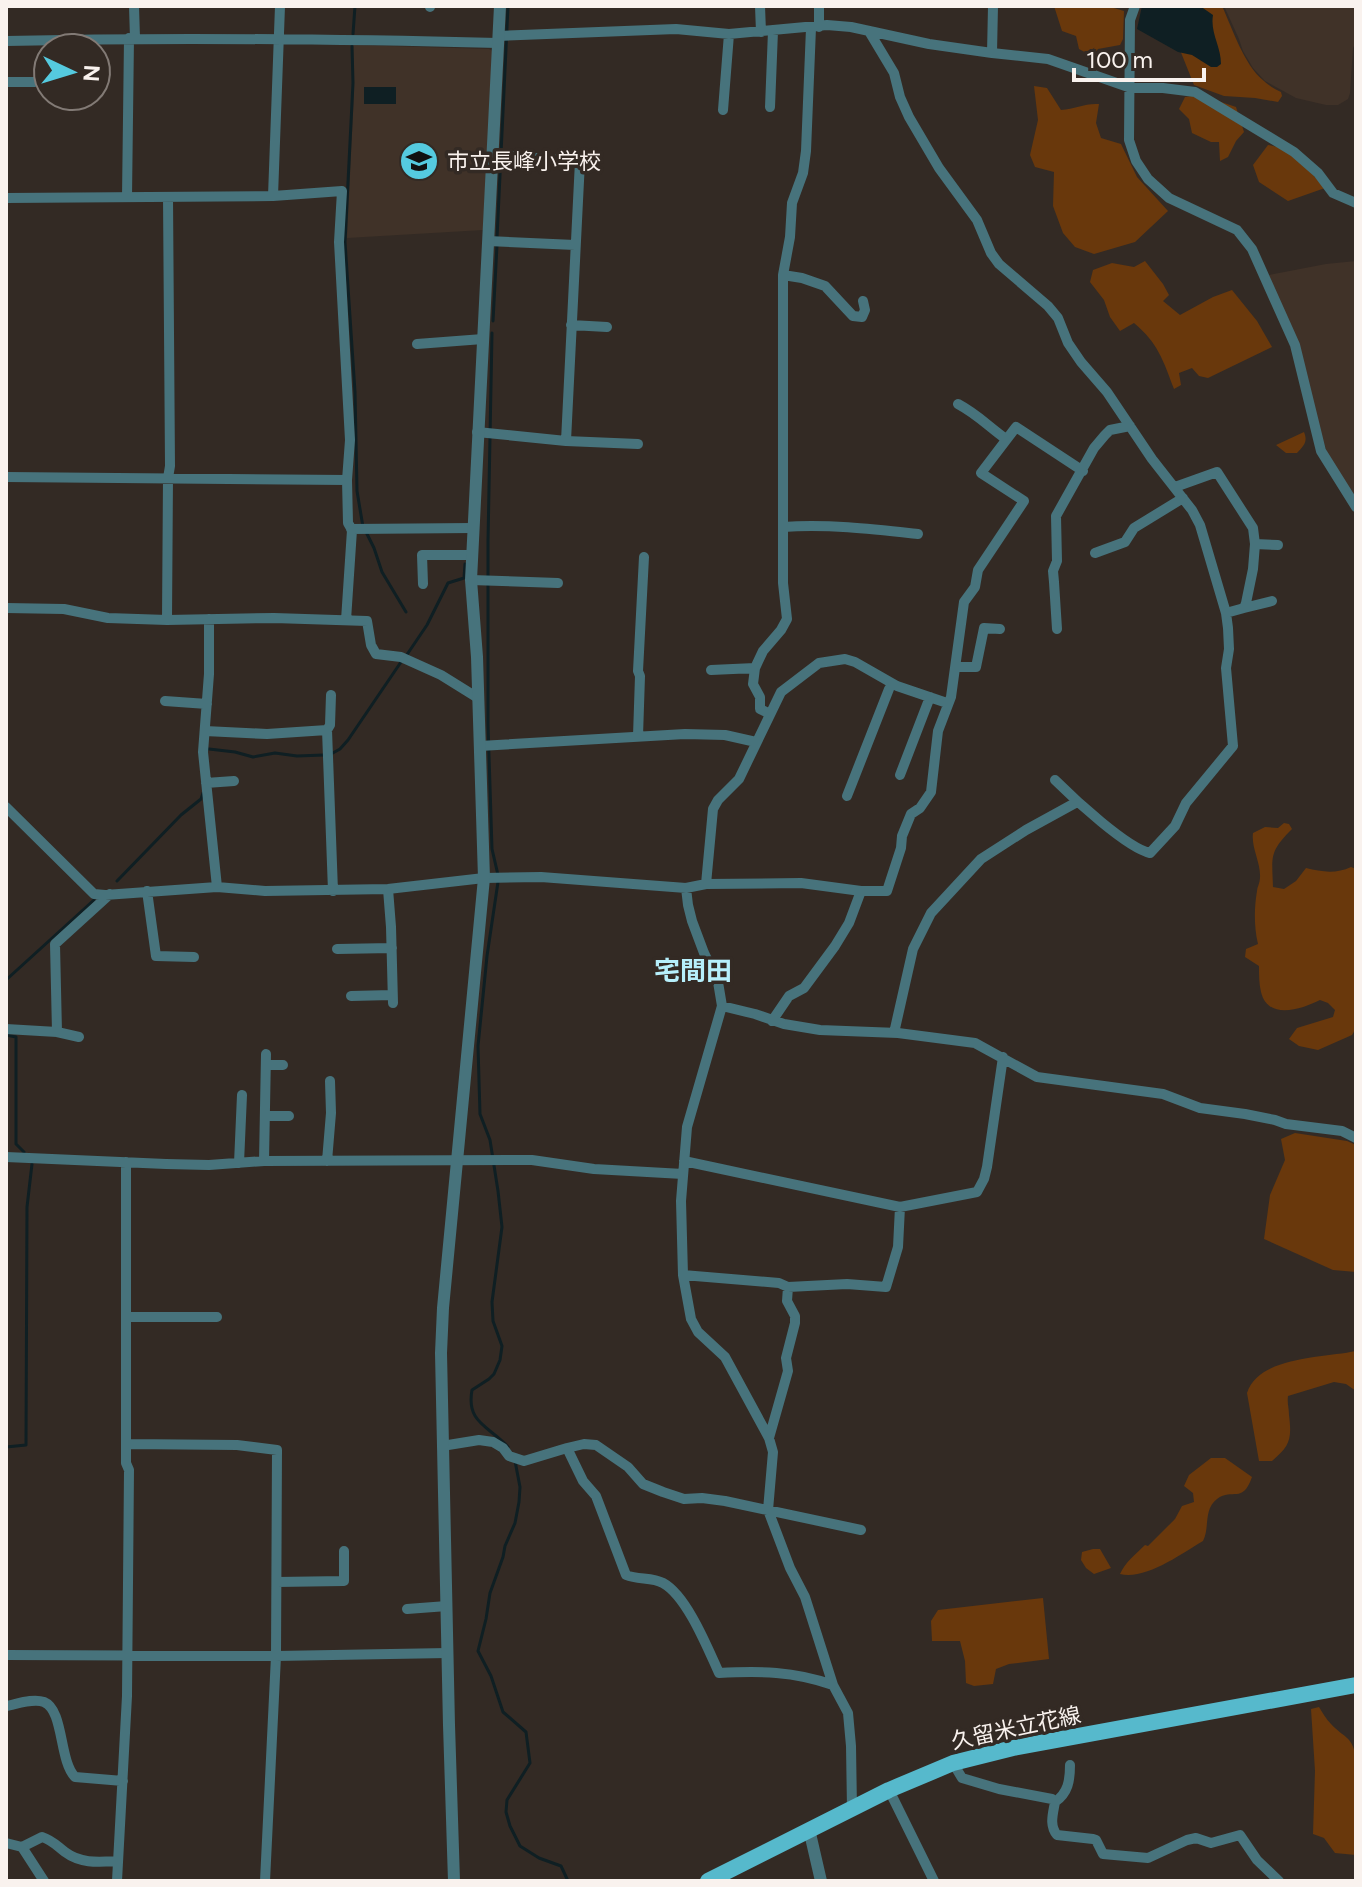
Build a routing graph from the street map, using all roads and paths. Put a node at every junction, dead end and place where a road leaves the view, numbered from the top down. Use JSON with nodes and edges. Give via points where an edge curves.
{"nodes":[{"id":1,"x":134,"y":6,"type":"edge"},
{"id":2,"x":280,"y":6,"type":"edge"},
{"id":3,"x":500,"y":6,"type":"edge"},
{"id":4,"x":760,"y":6,"type":"edge"},
{"id":5,"x":819,"y":6,"type":"edge"},
{"id":6,"x":993,"y":6,"type":"edge"},
{"id":7,"x":1135,"y":6,"type":"edge"},
{"id":8,"x":815,"y":27,"type":"junction"},
{"id":9,"x":773,"y":31,"type":"junction"},
{"id":10,"x":761,"y":32,"type":"junction"},
{"id":11,"x":870,"y":33,"type":"junction"},
{"id":12,"x":729,"y":34,"type":"junction"},
{"id":13,"x":132,"y":38,"type":"junction"},
{"id":14,"x":278,"y":39,"type":"junction"},
{"id":15,"x":498,"y":40,"type":"junction"},
{"id":16,"x":6,"y":41,"type":"edge"},
{"id":17,"x":992,"y":53,"type":"junction"},
{"id":18,"x":6,"y":82,"type":"edge"},
{"id":19,"x":32,"y":82,"type":"edge"},
{"id":20,"x":1131,"y":88,"type":"junction"},
{"id":21,"x":770,"y":107,"type":"dead end"},
{"id":22,"x":723,"y":110,"type":"dead end"},
{"id":23,"x":492,"y":155,"type":"junction"},
{"id":24,"x":273,"y":196,"type":"junction"},
{"id":25,"x":127,"y":197,"type":"junction"},
{"id":26,"x":168,"y":197,"type":"junction"},
{"id":27,"x":6,"y":198,"type":"edge"},
{"id":28,"x":1356,"y":203,"type":"edge"},
{"id":29,"x":488,"y":241,"type":"junction"},
{"id":30,"x":575,"y":245,"type":"junction"},
{"id":31,"x":783,"y":275,"type":"junction"},
{"id":32,"x":863,"y":301,"type":"dead end"},
{"id":33,"x":571,"y":325,"type":"junction"},
{"id":34,"x":607,"y":327,"type":"dead end"},
{"id":35,"x":483,"y":339,"type":"junction"},
{"id":36,"x":417,"y":344,"type":"dead end"},
{"id":37,"x":958,"y":404,"type":"dead end"},
{"id":38,"x":1130,"y":426,"type":"junction"},
{"id":39,"x":477,"y":432,"type":"junction"},
{"id":40,"x":1006,"y":439,"type":"junction"},
{"id":41,"x":566,"y":441,"type":"junction"},
{"id":42,"x":638,"y":444,"type":"dead end"},
{"id":43,"x":1083,"y":471,"type":"junction"},
{"id":44,"x":6,"y":477,"type":"edge"},
{"id":45,"x":168,"y":478,"type":"junction"},
{"id":46,"x":347,"y":480,"type":"junction"},
{"id":47,"x":1175,"y":487,"type":"junction"},
{"id":48,"x":1183,"y":498,"type":"junction"},
{"id":49,"x":1356,"y":507,"type":"edge"},
{"id":50,"x":783,"y":527,"type":"junction"},
{"id":51,"x":473,"y":528,"type":"junction"},
{"id":52,"x":351,"y":529,"type":"junction"},
{"id":53,"x":918,"y":534,"type":"dead end"},
{"id":54,"x":1255,"y":544,"type":"junction"},
{"id":55,"x":1278,"y":545,"type":"dead end"},
{"id":56,"x":1095,"y":553,"type":"dead end"},
{"id":57,"x":472,"y":555,"type":"junction"},
{"id":58,"x":644,"y":557,"type":"dead end"},
{"id":59,"x":471,"y":580,"type":"junction"},
{"id":60,"x":558,"y":583,"type":"dead end"},
{"id":61,"x":423,"y":584,"type":"dead end"},
{"id":62,"x":1272,"y":601,"type":"dead end"},
{"id":63,"x":6,"y":608,"type":"edge"},
{"id":64,"x":1244,"y":608,"type":"junction"},
{"id":65,"x":1226,"y":613,"type":"junction"},
{"id":66,"x":209,"y":619,"type":"junction"},
{"id":67,"x":167,"y":620,"type":"junction"},
{"id":68,"x":346,"y":620,"type":"junction"},
{"id":69,"x":1000,"y":629,"type":"dead end"},
{"id":70,"x":1057,"y":629,"type":"dead end"},
{"id":71,"x":956,"y":667,"type":"junction"},
{"id":72,"x":755,"y":668,"type":"junction"},
{"id":73,"x":711,"y":670,"type":"dead end"},
{"id":74,"x":889,"y":689,"type":"dead end"},
{"id":75,"x":331,"y":695,"type":"dead end"},
{"id":76,"x":930,"y":697,"type":"junction"},
{"id":77,"x":478,"y":698,"type":"junction"},
{"id":78,"x":165,"y":701,"type":"dead end"},
{"id":79,"x":947,"y":703,"type":"junction"},
{"id":80,"x":207,"y":704,"type":"junction"},
{"id":81,"x":770,"y":714,"type":"junction"},
{"id":82,"x":327,"y":730,"type":"junction"},
{"id":83,"x":205,"y":731,"type":"junction"},
{"id":84,"x":638,"y":736,"type":"junction"},
{"id":85,"x":756,"y":742,"type":"junction"},
{"id":86,"x":480,"y":746,"type":"junction"},
{"id":87,"x":900,"y":775,"type":"dead end"},
{"id":88,"x":1055,"y":780,"type":"dead end"},
{"id":89,"x":234,"y":781,"type":"dead end"},
{"id":90,"x":206,"y":783,"type":"junction"},
{"id":91,"x":847,"y":796,"type":"dead end"},
{"id":92,"x":1077,"y":802,"type":"junction"},
{"id":93,"x":6,"y":807,"type":"edge"},
{"id":94,"x":493,"y":878,"type":"junction"},
{"id":95,"x":706,"y":884,"type":"junction"},
{"id":96,"x":217,"y":887,"type":"junction"},
{"id":97,"x":686,"y":888,"type":"junction"},
{"id":98,"x":388,"y":889,"type":"junction"},
{"id":99,"x":147,"y":891,"type":"junction"},
{"id":100,"x":333,"y":891,"type":"junction"},
{"id":101,"x":861,"y":891,"type":"junction"},
{"id":102,"x":110,"y":894,"type":"junction"},
{"id":103,"x":392,"y":948,"type":"junction"},
{"id":104,"x":337,"y":949,"type":"dead end"},
{"id":105,"x":194,"y":957,"type":"dead end"},
{"id":106,"x":357,"y":999,"type":"dead end"},
{"id":107,"x":722,"y":1006,"type":"junction"},
{"id":108,"x":772,"y":1021,"type":"junction"},
{"id":109,"x":6,"y":1029,"type":"edge"},
{"id":110,"x":57,"y":1032,"type":"junction"},
{"id":111,"x":894,"y":1033,"type":"junction"},
{"id":112,"x":79,"y":1037,"type":"dead end"},
{"id":113,"x":1003,"y":1057,"type":"junction"},
{"id":114,"x":283,"y":1065,"type":"dead end"},
{"id":115,"x":330,"y":1081,"type":"dead end"},
{"id":116,"x":242,"y":1095,"type":"dead end"},
{"id":117,"x":265,"y":1116,"type":"junction"},
{"id":118,"x":289,"y":1116,"type":"dead end"},
{"id":119,"x":1356,"y":1138,"type":"edge"},
{"id":120,"x":6,"y":1157,"type":"edge"},
{"id":121,"x":264,"y":1161,"type":"junction"},
{"id":122,"x":327,"y":1161,"type":"junction"},
{"id":123,"x":684,"y":1161,"type":"junction"},
{"id":124,"x":126,"y":1162,"type":"junction"},
{"id":125,"x":457,"y":1162,"type":"junction"},
{"id":126,"x":239,"y":1163,"type":"junction"},
{"id":127,"x":683,"y":1174,"type":"junction"},
{"id":128,"x":900,"y":1207,"type":"junction"},
{"id":129,"x":683,"y":1275,"type":"junction"},
{"id":130,"x":788,"y":1287,"type":"junction"},
{"id":131,"x":126,"y":1317,"type":"junction"},
{"id":132,"x":217,"y":1317,"type":"dead end"},
{"id":133,"x":769,"y":1438,"type":"junction"},
{"id":134,"x":127,"y":1444,"type":"junction"},
{"id":135,"x":442,"y":1446,"type":"junction"},
{"id":136,"x":567,"y":1448,"type":"junction"},
{"id":137,"x":768,"y":1510,"type":"junction"},
{"id":138,"x":861,"y":1530,"type":"dead end"},
{"id":139,"x":344,"y":1551,"type":"dead end"},
{"id":140,"x":277,"y":1582,"type":"junction"},
{"id":141,"x":447,"y":1606,"type":"junction"},
{"id":142,"x":407,"y":1609,"type":"dead end"},
{"id":143,"x":448,"y":1653,"type":"junction"},
{"id":144,"x":6,"y":1655,"type":"edge"},
{"id":145,"x":128,"y":1655,"type":"junction"},
{"id":146,"x":276,"y":1656,"type":"junction"},
{"id":147,"x":833,"y":1685,"type":"junction"},
{"id":148,"x":1356,"y":1685,"type":"edge"},
{"id":149,"x":6,"y":1706,"type":"edge"},
{"id":150,"x":953,"y":1763,"type":"junction"},
{"id":151,"x":1070,"y":1765,"type":"dead end"},
{"id":152,"x":123,"y":1781,"type":"junction"},
{"id":153,"x":889,"y":1790,"type":"junction"},
{"id":154,"x":1055,"y":1802,"type":"junction"},
{"id":155,"x":852,"y":1809,"type":"junction"},
{"id":156,"x":809,"y":1829,"type":"junction"},
{"id":157,"x":6,"y":1843,"type":"edge"},
{"id":158,"x":22,"y":1847,"type":"junction"},
{"id":159,"x":118,"y":1861,"type":"junction"},
{"id":160,"x":44,"y":1881,"type":"edge"},
{"id":161,"x":117,"y":1881,"type":"edge"},
{"id":162,"x":265,"y":1881,"type":"edge"},
{"id":163,"x":454,"y":1881,"type":"edge"},
{"id":164,"x":708,"y":1881,"type":"edge"},
{"id":165,"x":821,"y":1881,"type":"edge"},
{"id":166,"x":934,"y":1881,"type":"edge"},
{"id":167,"x":1279,"y":1881,"type":"edge"}],
"edges":[{"from":1,"to":13,"type":"street"},
{"from":2,"to":14,"type":"street"},
{"from":3,"to":15,"type":"street"},
{"from":4,"to":10,"type":"street"},
{"from":5,"to":8,"type":"street"},
{"from":6,"to":17,"type":"street"},
{"from":7,"to":20,"type":"street","via":[[1130,20]]},
{"from":8,"to":9,"type":"street"},
{"from":8,"to":11,"type":"street"},
{"from":8,"to":31,"type":"street","via":[[806,151],[792,203]]},
{"from":9,"to":10,"type":"street"},
{"from":9,"to":21,"type":"street"},
{"from":10,"to":12,"type":"street"},
{"from":11,"to":17,"type":"street"},
{"from":11,"to":38,"type":"street","via":[[894,73],[909,117],[977,220],[991,253],[1058,318],[1068,343]]},
{"from":12,"to":15,"type":"street","via":[[666,29]]},
{"from":12,"to":22,"type":"street"},
{"from":13,"to":14,"type":"street"},
{"from":13,"to":16,"type":"street"},
{"from":13,"to":25,"type":"street"},
{"from":14,"to":15,"type":"street"},
{"from":14,"to":24,"type":"street"},
{"from":15,"to":23,"type":"street"},
{"from":17,"to":20,"type":"street","via":[[1048,59]]},
{"from":18,"to":19,"type":"street"},
{"from":20,"to":28,"type":"street","via":[[1195,92],[1294,152],[1333,193]]},
{"from":20,"to":49,"type":"street","via":[[1129,140],[1148,179],[1169,198],[1237,230],[1252,249],[1295,345],[1321,451]]},
{"from":23,"to":29,"type":"street"},
{"from":23,"to":30,"type":"street","via":[[580,161]]},
{"from":24,"to":26,"type":"street"},
{"from":24,"to":46,"type":"street","via":[[342,191]]},
{"from":25,"to":26,"type":"street"},
{"from":25,"to":27,"type":"street"},
{"from":26,"to":45,"type":"street"},
{"from":29,"to":30,"type":"street"},
{"from":29,"to":35,"type":"street"},
{"from":30,"to":33,"type":"street"},
{"from":31,"to":32,"type":"street","via":[[825,286],[853,316],[862,317]]},
{"from":31,"to":50,"type":"street"},
{"from":33,"to":34,"type":"street"},
{"from":33,"to":41,"type":"street"},
{"from":35,"to":36,"type":"street"},
{"from":35,"to":39,"type":"street"},
{"from":37,"to":40,"type":"street"},
{"from":38,"to":43,"type":"street","via":[[1110,430]]},
{"from":38,"to":47,"type":"street"},
{"from":39,"to":41,"type":"street"},
{"from":39,"to":51,"type":"street"},
{"from":40,"to":43,"type":"street","via":[[1016,427]]},
{"from":40,"to":71,"type":"street","via":[[981,473],[1024,501],[978,570],[975,587],[964,602]]},
{"from":41,"to":42,"type":"street"},
{"from":43,"to":70,"type":"street","via":[[1056,516]]},
{"from":44,"to":45,"type":"street"},
{"from":45,"to":46,"type":"street"},
{"from":45,"to":67,"type":"street"},
{"from":46,"to":52,"type":"street"},
{"from":47,"to":48,"type":"street"},
{"from":47,"to":54,"type":"street","via":[[1217,472],[1253,528]]},
{"from":48,"to":56,"type":"street","via":[[1134,528],[1125,542]]},
{"from":48,"to":65,"type":"street","via":[[1200,525]]},
{"from":50,"to":53,"type":"street","via":[[859,526]]},
{"from":50,"to":72,"type":"street","via":[[787,619]]},
{"from":51,"to":52,"type":"street"},
{"from":51,"to":57,"type":"street"},
{"from":52,"to":68,"type":"street"},
{"from":54,"to":55,"type":"street"},
{"from":54,"to":64,"type":"street"},
{"from":57,"to":59,"type":"street"},
{"from":57,"to":61,"type":"street","via":[[422,555]]},
{"from":58,"to":84,"type":"street"},
{"from":59,"to":60,"type":"street"},
{"from":59,"to":77,"type":"street"},
{"from":62,"to":64,"type":"street"},
{"from":63,"to":67,"type":"street"},
{"from":64,"to":65,"type":"street"},
{"from":65,"to":92,"type":"street","via":[[1226,668],[1238,727],[1233,746],[1186,803],[1175,826],[1150,853]]},
{"from":66,"to":67,"type":"street"},
{"from":66,"to":68,"type":"street"},
{"from":66,"to":80,"type":"street"},
{"from":68,"to":77,"type":"street","via":[[367,621],[376,654],[401,657]]},
{"from":69,"to":71,"type":"street","via":[[984,628],[976,667]]},
{"from":71,"to":79,"type":"street"},
{"from":72,"to":73,"type":"street"},
{"from":72,"to":81,"type":"street","via":[[760,709]]},
{"from":74,"to":91,"type":"street"},
{"from":75,"to":82,"type":"street"},
{"from":76,"to":79,"type":"street"},
{"from":76,"to":81,"type":"street","via":[[845,659],[819,663],[781,692]]},
{"from":76,"to":87,"type":"street"},
{"from":77,"to":86,"type":"street"},
{"from":78,"to":80,"type":"street"},
{"from":79,"to":101,"type":"street","via":[[931,792],[911,814],[887,891]]},
{"from":80,"to":83,"type":"street"},
{"from":81,"to":85,"type":"street"},
{"from":82,"to":83,"type":"street"},
{"from":82,"to":100,"type":"street"},
{"from":83,"to":90,"type":"street"},
{"from":84,"to":85,"type":"street","via":[[725,735]]},
{"from":84,"to":86,"type":"street"},
{"from":85,"to":95,"type":"street","via":[[739,779],[713,809]]},
{"from":86,"to":94,"type":"street"},
{"from":88,"to":92,"type":"street"},
{"from":89,"to":90,"type":"street"},
{"from":90,"to":96,"type":"street"},
{"from":92,"to":111,"type":"street","via":[[981,859],[931,913],[913,949]]},
{"from":93,"to":102,"type":"street","via":[[94,894]]},
{"from":94,"to":97,"type":"street"},
{"from":94,"to":98,"type":"street"},
{"from":94,"to":125,"type":"street"},
{"from":95,"to":97,"type":"street"},
{"from":95,"to":101,"type":"street","via":[[801,883]]},
{"from":96,"to":99,"type":"street"},
{"from":96,"to":100,"type":"street"},
{"from":97,"to":107,"type":"street"},
{"from":98,"to":100,"type":"street"},
{"from":98,"to":103,"type":"street"},
{"from":99,"to":102,"type":"street"},
{"from":99,"to":105,"type":"street","via":[[156,956]]},
{"from":101,"to":108,"type":"street","via":[[835,946]]},
{"from":102,"to":110,"type":"street","via":[[55,944]]},
{"from":103,"to":104,"type":"street"},
{"from":103,"to":106,"type":"street","via":[[392,999]]},
{"from":107,"to":108,"type":"street"},
{"from":107,"to":123,"type":"street","via":[[687,1127]]},
{"from":108,"to":111,"type":"street","via":[[820,1030]]},
{"from":109,"to":110,"type":"street"},
{"from":110,"to":112,"type":"street"},
{"from":111,"to":113,"type":"street","via":[[975,1043]]},
{"from":113,"to":119,"type":"street","via":[[1037,1077],[1163,1094],[1200,1108],[1342,1131]]},
{"from":113,"to":128,"type":"street","via":[[987,1167],[977,1192]]},
{"from":114,"to":117,"type":"street","via":[[266,1059]]},
{"from":115,"to":122,"type":"street"},
{"from":116,"to":126,"type":"street"},
{"from":117,"to":118,"type":"street"},
{"from":117,"to":121,"type":"street"},
{"from":120,"to":124,"type":"street"},
{"from":121,"to":122,"type":"street"},
{"from":121,"to":126,"type":"street"},
{"from":122,"to":125,"type":"street"},
{"from":123,"to":127,"type":"street"},
{"from":123,"to":128,"type":"street"},
{"from":124,"to":126,"type":"street"},
{"from":124,"to":131,"type":"street"},
{"from":125,"to":127,"type":"street","via":[[532,1160]]},
{"from":125,"to":135,"type":"street","via":[[443,1308]]},
{"from":127,"to":129,"type":"street"},
{"from":128,"to":130,"type":"street","via":[[898,1247],[886,1287]]},
{"from":129,"to":130,"type":"street"},
{"from":129,"to":133,"type":"street","via":[[691,1319],[725,1357]]},
{"from":130,"to":133,"type":"street","via":[[795,1323]]},
{"from":131,"to":132,"type":"street"},
{"from":131,"to":134,"type":"street"},
{"from":133,"to":137,"type":"street","via":[[773,1452]]},
{"from":134,"to":140,"type":"street","via":[[277,1450]]},
{"from":134,"to":145,"type":"street"},
{"from":135,"to":136,"type":"street","via":[[493,1442],[524,1461]]},
{"from":135,"to":141,"type":"street"},
{"from":136,"to":137,"type":"street","via":[[596,1445],[643,1484],[684,1499]]},
{"from":136,"to":147,"type":"street","via":[[596,1496],[626,1575],[659,1581],[673,1591],[697,1625],[719,1673],[792,1674]]},
{"from":137,"to":138,"type":"street"},
{"from":137,"to":147,"type":"street","via":[[770,1526],[805,1597]]},
{"from":139,"to":140,"type":"street","via":[[344,1581]]},
{"from":140,"to":146,"type":"street"},
{"from":141,"to":142,"type":"street"},
{"from":141,"to":143,"type":"street"},
{"from":143,"to":146,"type":"street"},
{"from":143,"to":163,"type":"street"},
{"from":144,"to":145,"type":"street"},
{"from":145,"to":146,"type":"street"},
{"from":145,"to":152,"type":"street"},
{"from":146,"to":162,"type":"street"},
{"from":147,"to":155,"type":"street","via":[[848,1713],[856,1747]]},
{"from":148,"to":150,"type":"main road","name":"久留米立花線"},
{"from":149,"to":152,"type":"street","via":[[42,1701],[55,1714],[75,1777]]},
{"from":150,"to":153,"type":"main road","name":"久留米立花線"},
{"from":150,"to":154,"type":"street","via":[[962,1778]]},
{"from":151,"to":154,"type":"street","via":[[1068,1786]]},
{"from":152,"to":159,"type":"street"},
{"from":153,"to":155,"type":"main road","name":"久留米立花線"},
{"from":153,"to":166,"type":"street"},
{"from":154,"to":167,"type":"street","via":[[1052,1822],[1057,1835],[1096,1840],[1103,1854],[1148,1858],[1187,1840],[1211,1843],[1240,1835]]},
{"from":155,"to":156,"type":"main road","name":"久留米立花線"},
{"from":156,"to":164,"type":"main road","name":"久留米立花線"},
{"from":156,"to":165,"type":"street"},
{"from":157,"to":158,"type":"street"},
{"from":158,"to":159,"type":"street","via":[[42,1837],[79,1860]]},
{"from":158,"to":160,"type":"street"},
{"from":159,"to":161,"type":"street"}]}
